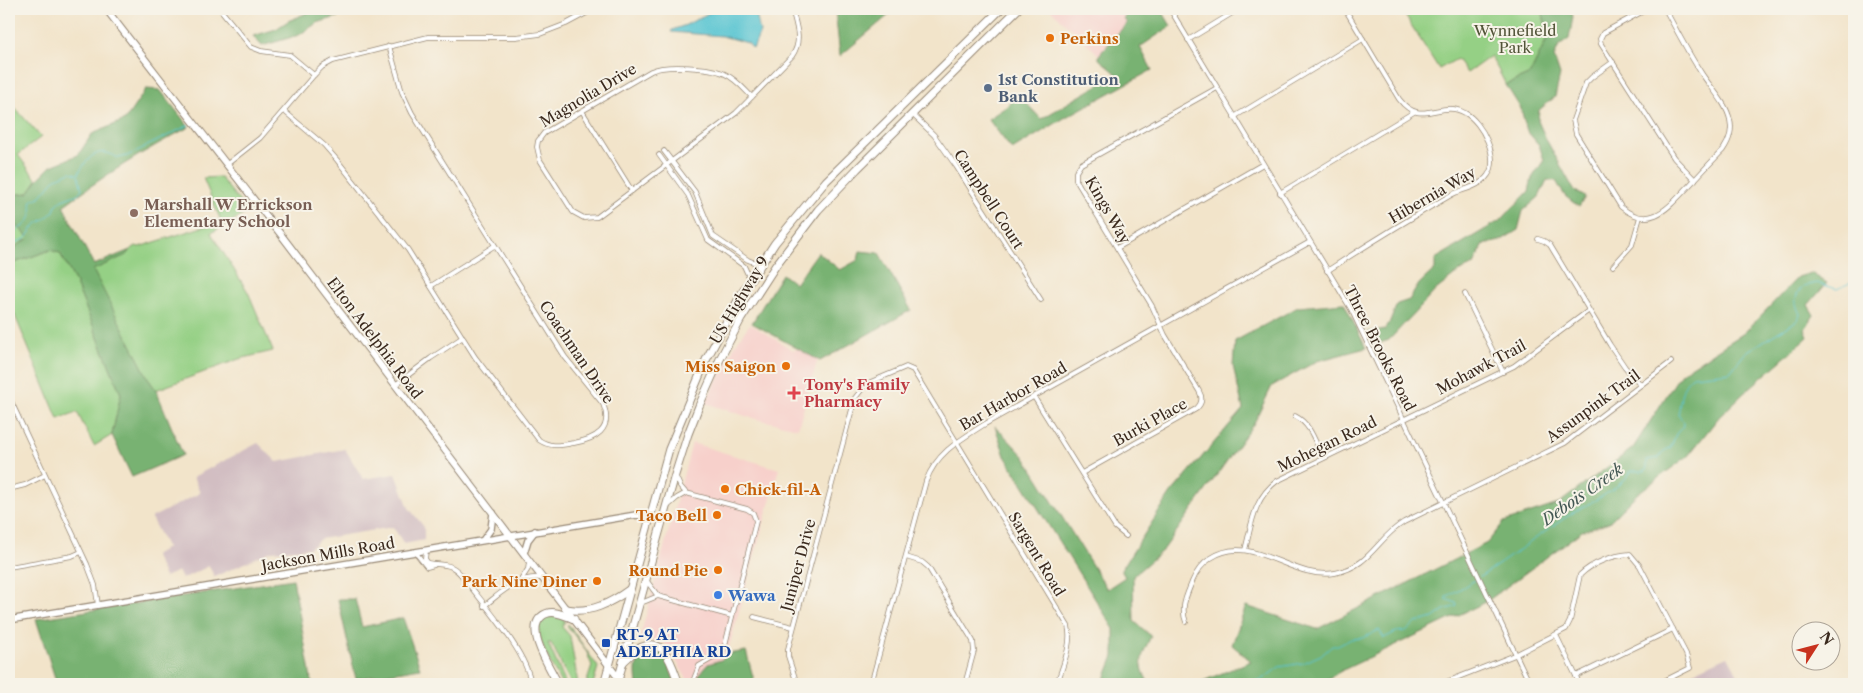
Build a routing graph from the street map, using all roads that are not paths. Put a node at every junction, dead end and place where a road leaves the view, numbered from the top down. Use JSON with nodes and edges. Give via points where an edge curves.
{"nodes":[{"id":1,"x":106,"y":9,"type":"edge"},
{"id":2,"x":220,"y":9,"type":"edge"},
{"id":3,"x":594,"y":9,"type":"edge"},
{"id":4,"x":792,"y":9,"type":"edge"},
{"id":5,"x":1001,"y":9,"type":"edge"},
{"id":6,"x":1018,"y":9,"type":"edge"},
{"id":7,"x":1170,"y":9,"type":"edge"},
{"id":8,"x":1238,"y":9,"type":"edge"},
{"id":9,"x":1345,"y":9,"type":"edge"},
{"id":10,"x":1636,"y":9,"type":"edge"},
{"id":11,"x":1647,"y":9,"type":"edge"},
{"id":12,"x":1665,"y":9,"type":"edge"},
{"id":13,"x":1639,"y":13,"type":"junction"},
{"id":14,"x":1363,"y":39,"type":"junction"},
{"id":15,"x":1188,"y":40,"type":"junction"},
{"id":16,"x":389,"y":46,"type":"junction"},
{"id":17,"x":1612,"y":62,"type":"junction"},
{"id":18,"x":314,"y":75,"type":"junction"},
{"id":19,"x":1217,"y":88,"type":"junction"},
{"id":20,"x":752,"y":97,"type":"junction"},
{"id":21,"x":284,"y":111,"type":"junction"},
{"id":22,"x":582,"y":111,"type":"junction"},
{"id":23,"x":1414,"y":112,"type":"junction"},
{"id":24,"x":912,"y":114,"type":"junction"},
{"id":25,"x":1234,"y":117,"type":"junction"},
{"id":26,"x":664,"y":151,"type":"dead end"},
{"id":27,"x":659,"y":155,"type":"dead end"},
{"id":28,"x":672,"y":161,"type":"junction"},
{"id":29,"x":1263,"y":164,"type":"junction"},
{"id":30,"x":226,"y":165,"type":"junction"},
{"id":31,"x":666,"y":165,"type":"junction"},
{"id":32,"x":1695,"y":180,"type":"junction"},
{"id":33,"x":632,"y":190,"type":"junction"},
{"id":34,"x":1280,"y":193,"type":"junction"},
{"id":35,"x":1640,"y":217,"type":"junction"},
{"id":36,"x":1538,"y":239,"type":"dead end"},
{"id":37,"x":1310,"y":242,"type":"junction"},
{"id":38,"x":494,"y":246,"type":"junction"},
{"id":39,"x":1117,"y":248,"type":"junction"},
{"id":40,"x":763,"y":261,"type":"junction"},
{"id":41,"x":1613,"y":266,"type":"dead end"},
{"id":42,"x":1327,"y":270,"type":"junction"},
{"id":43,"x":751,"y":280,"type":"junction"},
{"id":44,"x":431,"y":286,"type":"junction"},
{"id":45,"x":1465,"y":294,"type":"dead end"},
{"id":46,"x":1041,"y":300,"type":"dead end"},
{"id":47,"x":1588,"y":311,"type":"junction"},
{"id":48,"x":1160,"y":325,"type":"junction"},
{"id":49,"x":463,"y":338,"type":"junction"},
{"id":50,"x":1671,"y":362,"type":"dead end"},
{"id":51,"x":1503,"y":372,"type":"junction"},
{"id":52,"x":396,"y":385,"type":"junction"},
{"id":53,"x":1641,"y":385,"type":"junction"},
{"id":54,"x":9,"y":397,"type":"edge"},
{"id":55,"x":1034,"y":397,"type":"junction"},
{"id":56,"x":1295,"y":416,"type":"dead end"},
{"id":57,"x":1404,"y":420,"type":"junction"},
{"id":58,"x":956,"y":442,"type":"junction"},
{"id":59,"x":1323,"y":458,"type":"junction"},
{"id":60,"x":1082,"y":474,"type":"junction"},
{"id":61,"x":44,"y":475,"type":"junction"},
{"id":62,"x":675,"y":475,"type":"junction"},
{"id":63,"x":9,"y":489,"type":"edge"},
{"id":64,"x":686,"y":493,"type":"junction"},
{"id":65,"x":1444,"y":503,"type":"junction"},
{"id":66,"x":666,"y":508,"type":"junction"},
{"id":67,"x":493,"y":513,"type":"junction"},
{"id":68,"x":651,"y":516,"type":"junction"},
{"id":69,"x":535,"y":531,"type":"junction"},
{"id":70,"x":510,"y":535,"type":"junction"},
{"id":71,"x":1126,"y":536,"type":"dead end"},
{"id":72,"x":483,"y":540,"type":"junction"},
{"id":73,"x":426,"y":550,"type":"junction"},
{"id":74,"x":1245,"y":550,"type":"junction"},
{"id":75,"x":81,"y":552,"type":"junction"},
{"id":76,"x":414,"y":552,"type":"junction"},
{"id":77,"x":524,"y":553,"type":"junction"},
{"id":78,"x":906,"y":557,"type":"junction"},
{"id":79,"x":529,"y":560,"type":"junction"},
{"id":80,"x":436,"y":564,"type":"junction"},
{"id":81,"x":9,"y":567,"type":"edge"},
{"id":82,"x":544,"y":578,"type":"junction"},
{"id":83,"x":646,"y":579,"type":"junction"},
{"id":84,"x":521,"y":580,"type":"junction"},
{"id":85,"x":630,"y":589,"type":"junction"},
{"id":86,"x":658,"y":596,"type":"junction"},
{"id":87,"x":639,"y":603,"type":"junction"},
{"id":88,"x":98,"y":605,"type":"junction"},
{"id":89,"x":484,"y":606,"type":"junction"},
{"id":90,"x":566,"y":609,"type":"junction"},
{"id":91,"x":732,"y":616,"type":"junction"},
{"id":92,"x":754,"y":616,"type":"dead end"},
{"id":93,"x":574,"y":619,"type":"junction"},
{"id":94,"x":9,"y":620,"type":"edge"},
{"id":95,"x":1186,"y":622,"type":"dead end"},
{"id":96,"x":793,"y":627,"type":"junction"},
{"id":97,"x":1673,"y":629,"type":"junction"},
{"id":98,"x":1556,"y":635,"type":"junction"},
{"id":99,"x":1515,"y":655,"type":"junction"},
{"id":100,"x":623,"y":662,"type":"junction"},
{"id":101,"x":609,"y":665,"type":"junction"},
{"id":102,"x":1576,"y":676,"type":"junction"},
{"id":103,"x":603,"y":682,"type":"edge"},
{"id":104,"x":620,"y":682,"type":"edge"},
{"id":105,"x":531,"y":684,"type":"edge"},
{"id":106,"x":558,"y":684,"type":"edge"},
{"id":107,"x":680,"y":684,"type":"edge"},
{"id":108,"x":692,"y":684,"type":"edge"},
{"id":109,"x":797,"y":684,"type":"edge"},
{"id":110,"x":871,"y":684,"type":"edge"},
{"id":111,"x":965,"y":684,"type":"edge"},
{"id":112,"x":1057,"y":684,"type":"edge"},
{"id":113,"x":1441,"y":684,"type":"edge"},
{"id":114,"x":1530,"y":684,"type":"edge"},
{"id":115,"x":1579,"y":684,"type":"edge"},
{"id":116,"x":1658,"y":684,"type":"edge"}],
"edges":[{"from":1,"to":30,"type":"main road","name":"Elton Adelphia Road"},
{"from":2,"to":18,"type":"street","via":[[252,47],[290,55]]},
{"from":3,"to":16,"type":"street","via":[[540,34],[516,37],[428,36]]},
{"from":4,"to":20,"type":"street","name":"Magnolia Drive","via":[[798,38],[796,49]]},
{"from":5,"to":40,"type":"highway","name":"US Highway 9","via":[[839,168],[804,206]]},
{"from":6,"to":24,"type":"highway","name":"US Highway 9"},
{"from":7,"to":15,"type":"street","name":"Three Brooks Road"},
{"from":8,"to":15,"type":"street"},
{"from":9,"to":14,"type":"street"},
{"from":10,"to":13,"type":"street"},
{"from":11,"to":13,"type":"street"},
{"from":12,"to":32,"type":"street","via":[[1731,121],[1731,134],[1726,146]]},
{"from":13,"to":17,"type":"street","via":[[1601,36],[1601,44]]},
{"from":14,"to":23,"type":"street","via":[[1399,99]]},
{"from":14,"to":25,"type":"street"},
{"from":15,"to":19,"type":"street","name":"Three Brooks Road"},
{"from":16,"to":18,"type":"street","via":[[333,61]]},
{"from":16,"to":38,"type":"street","name":"Coachman Drive","via":[[402,92],[412,113]]},
{"from":17,"to":32,"type":"street","via":[[1674,158]]},
{"from":17,"to":35,"type":"street","via":[[1586,83],[1574,114],[1574,126],[1616,202]]},
{"from":18,"to":21,"type":"street"},
{"from":19,"to":25,"type":"street","name":"Three Brooks Road"},
{"from":19,"to":39,"type":"street","name":"Kings Way","via":[[1077,168],[1076,180]]},
{"from":20,"to":22,"type":"street","name":"Magnolia Drive","via":[[722,72],[665,67],[651,71]]},
{"from":20,"to":28,"type":"street","name":"Magnolia Drive"},
{"from":21,"to":30,"type":"street","via":[[260,138]]},
{"from":21,"to":44,"type":"street","name":"Coachman Drive","via":[[330,151],[408,250]]},
{"from":22,"to":33,"type":"street"},
{"from":22,"to":33,"type":"street","name":"Magnolia Drive","via":[[544,133],[537,147],[540,160],[566,201],[576,214],[584,218],[599,215]]},
{"from":23,"to":34,"type":"street"},
{"from":23,"to":42,"type":"street","name":"Hibernia Way","via":[[1454,109],[1470,116],[1492,150],[1490,173],[1478,184],[1452,194]]},
{"from":24,"to":46,"type":"street","name":"Campbell Court","via":[[934,135],[956,166]]},
{"from":24,"to":62,"type":"highway","name":"US Highway 9","via":[[818,210],[764,282],[709,384]]},
{"from":25,"to":29,"type":"street","name":"Three Brooks Road"},
{"from":26,"to":28,"type":"street"},
{"from":27,"to":31,"type":"street"},
{"from":28,"to":31,"type":"street","name":"Magnolia Drive"},
{"from":28,"to":40,"type":"street","via":[[695,192],[714,236],[748,260]]},
{"from":29,"to":34,"type":"street","name":"Three Brooks Road"},
{"from":29,"to":39,"type":"street"},
{"from":30,"to":52,"type":"main road","name":"Elton Adelphia Road"},
{"from":31,"to":33,"type":"street","name":"Magnolia Drive"},
{"from":31,"to":43,"type":"street","via":[[688,195],[708,240],[744,266]]},
{"from":32,"to":35,"type":"street","via":[[1664,211]]},
{"from":34,"to":37,"type":"street","name":"Three Brooks Road"},
{"from":35,"to":41,"type":"street","via":[[1632,245]]},
{"from":36,"to":47,"type":"street","via":[[1550,245]]},
{"from":37,"to":42,"type":"street","name":"Three Brooks Road"},
{"from":37,"to":48,"type":"street","name":"Bar Harbor Road"},
{"from":38,"to":44,"type":"street"},
{"from":38,"to":49,"type":"street","name":"Coachman Drive","via":[[564,357],[603,404],[606,417],[602,430],[591,439],[560,446],[539,440]]},
{"from":39,"to":48,"type":"street","name":"Kings Way"},
{"from":40,"to":43,"type":"highway","name":"US Highway 9"},
{"from":42,"to":57,"type":"street","name":"Three Brooks Road","via":[[1351,309]]},
{"from":43,"to":68,"type":"highway","name":"US Highway 9","via":[[712,347],[692,393],[669,449]]},
{"from":44,"to":49,"type":"street","name":"Coachman Drive"},
{"from":45,"to":51,"type":"street"},
{"from":47,"to":51,"type":"street","name":"Mohawk Trail","via":[[1527,358]]},
{"from":47,"to":53,"type":"street","via":[[1617,357]]},
{"from":48,"to":55,"type":"street","name":"Bar Harbor Road"},
{"from":48,"to":60,"type":"street","name":"Burki Place","via":[[1200,391],[1200,404]]},
{"from":49,"to":52,"type":"street","via":[[430,358]]},
{"from":50,"to":53,"type":"street","name":"Assunpink Trail"},
{"from":51,"to":57,"type":"street","name":"Mohawk Trail"},
{"from":52,"to":67,"type":"main road","name":"Elton Adelphia Road"},
{"from":53,"to":65,"type":"street","name":"Assunpink Trail","via":[[1565,443]]},
{"from":54,"to":61,"type":"street"},
{"from":55,"to":58,"type":"street","name":"Bar Harbor Road"},
{"from":55,"to":60,"type":"street"},
{"from":56,"to":59,"type":"street","via":[[1308,426]]},
{"from":57,"to":59,"type":"street","name":"Mohegan Road"},
{"from":57,"to":65,"type":"street","name":"Three Brooks Road"},
{"from":58,"to":78,"type":"street","name":"Bar Harbor Road","via":[[941,454],[929,473]]},
{"from":58,"to":96,"type":"street","name":"Juniper Drive","via":[[910,368],[903,367],[863,386],[855,398]]},
{"from":58,"to":112,"type":"street","name":"Sargent Road","via":[[1068,626],[1068,644]]},
{"from":59,"to":74,"type":"street","name":"Mohegan Road","via":[[1276,481],[1263,494],[1253,514]]},
{"from":60,"to":71,"type":"street","via":[[1115,526]]},
{"from":61,"to":63,"type":"street"},
{"from":61,"to":75,"type":"street"},
{"from":62,"to":64,"type":"street"},
{"from":62,"to":66,"type":"highway","name":"US Highway 9"},
{"from":64,"to":66,"type":"street"},
{"from":64,"to":91,"type":"street","via":[[749,510],[756,519]]},
{"from":65,"to":74,"type":"street","name":"Assunpink Trail","via":[[1397,526],[1364,560],[1337,573],[1307,572]]},
{"from":65,"to":99,"type":"street","name":"Three Brooks Road"},
{"from":66,"to":83,"type":"highway","name":"US Highway 9"},
{"from":67,"to":70,"type":"main road","name":"Elton Adelphia Road"},
{"from":67,"to":72,"type":"main road","via":[[491,529]]},
{"from":68,"to":69,"type":"main road","name":"Jackson Mills Road"},
{"from":68,"to":85,"type":"highway","name":"US Highway 9"},
{"from":69,"to":70,"type":"main road","name":"Jackson Mills Road"},
{"from":69,"to":77,"type":"main road"},
{"from":70,"to":72,"type":"main road","name":"Jackson Mills Road"},
{"from":70,"to":77,"type":"main road","name":"Elton Adelphia Road"},
{"from":72,"to":73,"type":"main road","name":"Jackson Mills Road"},
{"from":73,"to":76,"type":"main road","name":"Jackson Mills Road"},
{"from":73,"to":80,"type":"street","via":[[426,562]]},
{"from":74,"to":95,"type":"street","via":[[1220,553],[1200,568],[1184,605]]},
{"from":75,"to":81,"type":"street"},
{"from":75,"to":88,"type":"street","via":[[92,578]]},
{"from":76,"to":80,"type":"street","via":[[427,567]]},
{"from":76,"to":88,"type":"main road","name":"Jackson Mills Road"},
{"from":77,"to":79,"type":"main road","name":"Elton Adelphia Road"},
{"from":78,"to":110,"type":"street","name":"Bar Harbor Road"},
{"from":78,"to":111,"type":"street","via":[[928,567],[971,638],[974,651]]},
{"from":79,"to":82,"type":"main road","name":"Elton Adelphia Road"},
{"from":79,"to":84,"type":"street"},
{"from":80,"to":89,"type":"street","via":[[450,565],[458,571]]},
{"from":82,"to":84,"type":"street"},
{"from":82,"to":90,"type":"main road","name":"Elton Adelphia Road"},
{"from":83,"to":86,"type":"street"},
{"from":83,"to":87,"type":"highway","name":"US Highway 9"},
{"from":84,"to":89,"type":"street"},
{"from":85,"to":90,"type":"highway","via":[[607,604],[584,610]]},
{"from":85,"to":101,"type":"highway","name":"US Highway 9"},
{"from":86,"to":87,"type":"street"},
{"from":86,"to":91,"type":"street"},
{"from":87,"to":100,"type":"highway","name":"US Highway 9"},
{"from":88,"to":94,"type":"main road","name":"Jackson Mills Road"},
{"from":89,"to":105,"type":"street","via":[[518,650]]},
{"from":90,"to":93,"type":"main road","name":"Elton Adelphia Road"},
{"from":91,"to":108,"type":"street","via":[[723,651],[699,666]]},
{"from":92,"to":96,"type":"street"},
{"from":93,"to":101,"type":"main road","name":"Elton Adelphia Road"},
{"from":93,"to":106,"type":"highway","via":[[550,612],[540,618],[535,627],[537,640]]},
{"from":96,"to":109,"type":"street","name":"Juniper Drive","via":[[788,652]]},
{"from":97,"to":98,"type":"street","via":[[1640,566],[1630,554],[1616,555],[1585,570],[1580,576],[1570,621],[1566,629]]},
{"from":97,"to":102,"type":"street"},
{"from":97,"to":116,"type":"street","via":[[1690,668]]},
{"from":98,"to":99,"type":"street"},
{"from":98,"to":102,"type":"street"},
{"from":99,"to":113,"type":"street"},
{"from":99,"to":114,"type":"street","name":"Three Brooks Road"},
{"from":100,"to":104,"type":"highway","name":"US Highway 9"},
{"from":100,"to":107,"type":"highway","via":[[641,648],[658,646],[669,658]]},
{"from":101,"to":103,"type":"highway","name":"US Highway 9"},
{"from":101,"to":104,"type":"main road","name":"Elton Adelphia Road"},
{"from":102,"to":115,"type":"street"}]}
